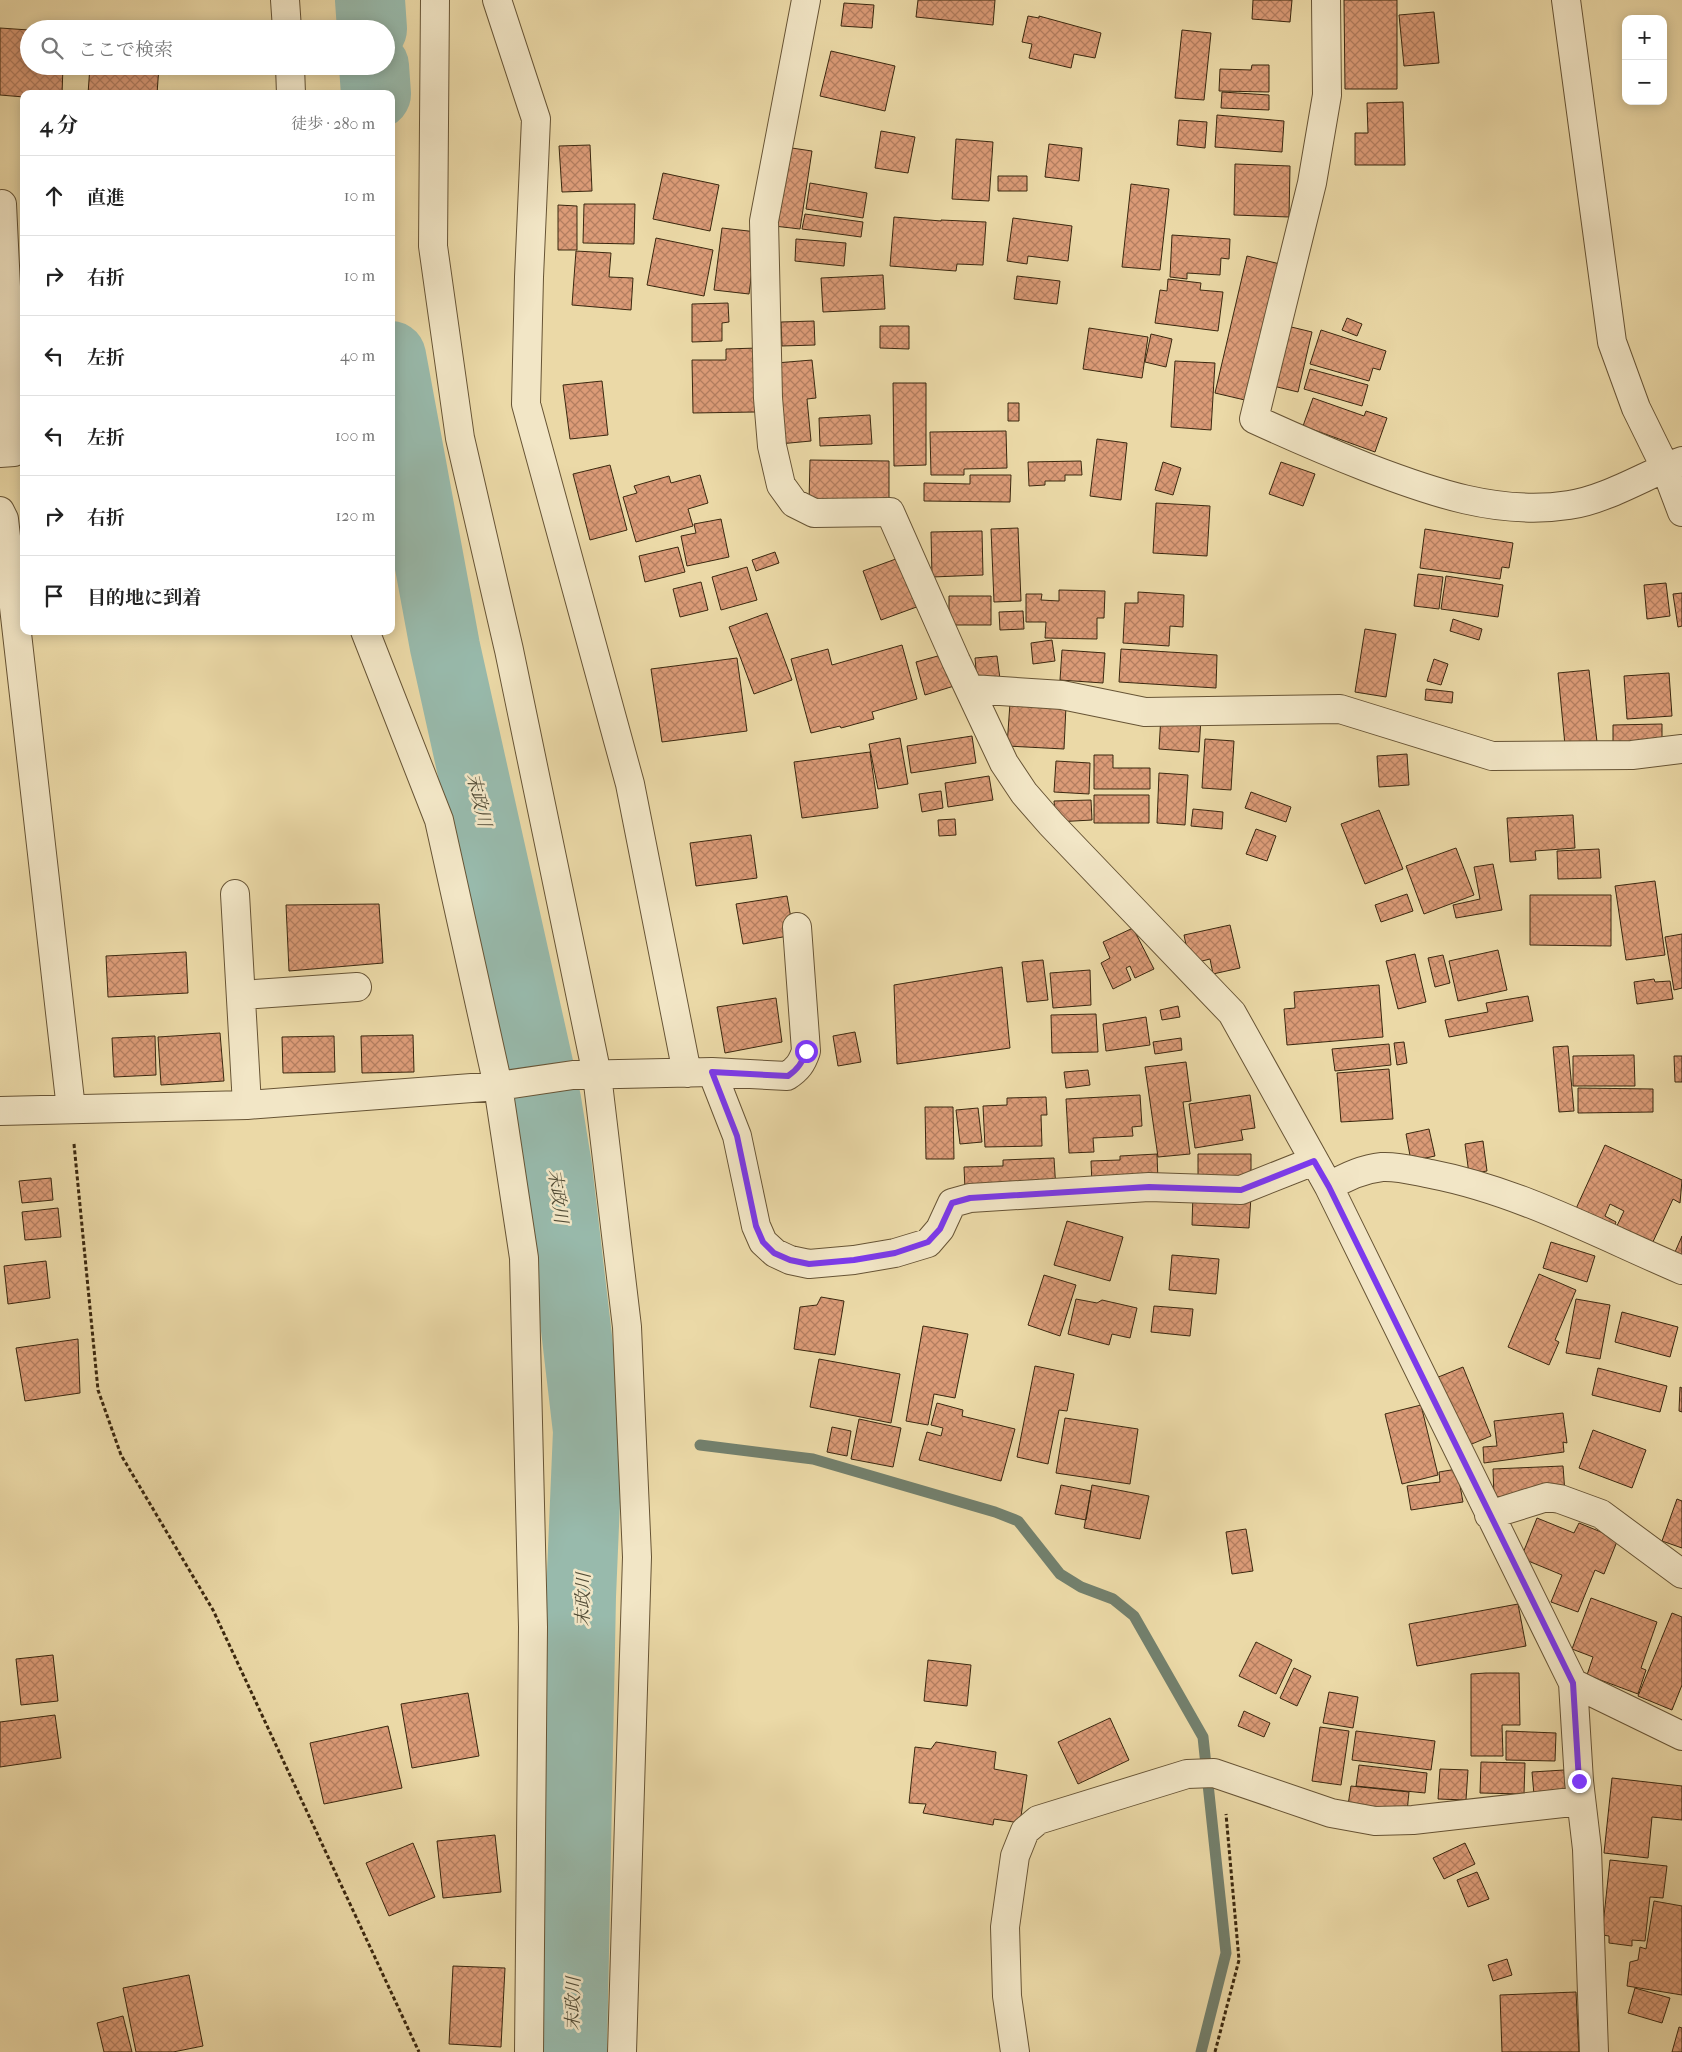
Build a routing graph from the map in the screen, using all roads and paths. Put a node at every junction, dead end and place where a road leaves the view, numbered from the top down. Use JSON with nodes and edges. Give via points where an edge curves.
{"nodes":[{"id":1,"x":285,"y":0,"type":"edge"},
{"id":2,"x":435,"y":0,"type":"edge"},
{"id":3,"x":496,"y":0,"type":"edge"},
{"id":4,"x":806,"y":0,"type":"edge"},
{"id":5,"x":1326,"y":0,"type":"edge"},
{"id":6,"x":1566,"y":0,"type":"edge"},
{"id":7,"x":286,"y":20,"type":"edge"},
{"id":8,"x":291,"y":75,"type":"edge"},
{"id":9,"x":292,"y":90,"type":"edge"},
{"id":10,"x":9,"y":204,"type":"edge"},
{"id":11,"x":0,"y":453,"type":"edge"},
{"id":12,"x":1673,"y":464,"type":"edge"},
{"id":13,"x":0,"y":511,"type":"edge"},
{"id":14,"x":1682,"y":512,"type":"edge"},
{"id":15,"x":366,"y":635,"type":"edge"},
{"id":16,"x":970,"y":689,"type":"junction"},
{"id":17,"x":1682,"y":749,"type":"edge"},
{"id":18,"x":234,"y":894,"type":"dead end"},
{"id":19,"x":798,"y":927,"type":"dead end"},
{"id":20,"x":357,"y":987,"type":"dead end"},
{"id":21,"x":241,"y":996,"type":"junction"},
{"id":22,"x":699,"y":1073,"type":"junction"},
{"id":23,"x":585,"y":1075,"type":"junction"},
{"id":24,"x":505,"y":1085,"type":"junction"},
{"id":25,"x":248,"y":1105,"type":"junction"},
{"id":26,"x":71,"y":1109,"type":"junction"},
{"id":27,"x":0,"y":1111,"type":"edge"},
{"id":28,"x":1314,"y":1161,"type":"junction"},
{"id":29,"x":1329,"y":1187,"type":"junction"},
{"id":30,"x":1682,"y":1270,"type":"edge"},
{"id":31,"x":1489,"y":1515,"type":"junction"},
{"id":32,"x":1682,"y":1574,"type":"edge"},
{"id":33,"x":1573,"y":1683,"type":"junction"},
{"id":34,"x":1682,"y":1736,"type":"edge"},
{"id":35,"x":1211,"y":1774,"type":"junction"},
{"id":36,"x":1581,"y":1801,"type":"junction"},
{"id":37,"x":419,"y":2052,"type":"edge"},
{"id":38,"x":529,"y":2052,"type":"edge"},
{"id":39,"x":622,"y":2052,"type":"edge"},
{"id":40,"x":1015,"y":2052,"type":"edge"},
{"id":41,"x":1216,"y":2052,"type":"edge"},
{"id":42,"x":1594,"y":2052,"type":"edge"}],
"edges":[{"from":1,"to":7,"type":"street"},
{"from":2,"to":23,"type":"street","via":[[433,246],[460,438],[509,650]]},
{"from":3,"to":22,"type":"street","via":[[536,119],[526,404],[630,784]]},
{"from":4,"to":16,"type":"street","via":[[764,221],[768,398],[774,456],[781,485],[794,503],[814,512],[890,512]]},
{"from":5,"to":12,"type":"street","via":[[1327,95],[1312,183],[1254,419],[1414,486],[1495,506],[1570,505],[1608,493]]},
{"from":6,"to":12,"type":"street","via":[[1612,342],[1636,408]]},
{"from":8,"to":9,"type":"street"},
{"from":10,"to":11,"type":"street","via":[[14,452]]},
{"from":12,"to":14,"type":"street"},
{"from":13,"to":26,"type":"street","via":[[4,519]]},
{"from":15,"to":24,"type":"street","via":[[439,820]]},
{"from":16,"to":17,"type":"street","via":[[1062,695],[1145,712],[1340,710],[1492,756],[1632,755]]},
{"from":16,"to":28,"type":"street","via":[[1004,763],[1024,793],[1232,1013]]},
{"from":18,"to":21,"type":"street"},
{"from":19,"to":22,"type":"street","via":[[806,1051],[797,1070],[788,1076]]},
{"from":20,"to":21,"type":"street"},
{"from":21,"to":25,"type":"street"},
{"from":22,"to":23,"type":"street"},
{"from":22,"to":28,"type":"street","via":[[737,1136],[756,1226],[763,1242],[774,1253],[809,1264],[887,1254],[928,1242],[940,1229],[952,1203],[970,1198],[1149,1187],[1241,1190]]},
{"from":23,"to":24,"type":"street"},
{"from":23,"to":39,"type":"street","via":[[627,1327],[637,1557]]},
{"from":24,"to":25,"type":"street"},
{"from":24,"to":38,"type":"street","via":[[524,1258],[533,1627]]},
{"from":25,"to":26,"type":"street"},
{"from":26,"to":27,"type":"street"},
{"from":26,"to":37,"type":"path","via":[[98,1390],[121,1456],[213,1610]]},
{"from":28,"to":29,"type":"street"},
{"from":29,"to":30,"type":"street","via":[[1354,1174],[1382,1167],[1451,1178],[1522,1200]]},
{"from":29,"to":31,"type":"street"},
{"from":31,"to":32,"type":"street","via":[[1547,1497],[1560,1499],[1601,1514]]},
{"from":31,"to":33,"type":"street"},
{"from":33,"to":34,"type":"street"},
{"from":33,"to":36,"type":"street"},
{"from":35,"to":36,"type":"street","via":[[1330,1813],[1375,1821],[1412,1820]]},
{"from":35,"to":40,"type":"street","via":[[1187,1774],[1038,1820],[1024,1831],[1014,1856],[1004,1927],[1006,1996]]},
{"from":35,"to":41,"type":"path","via":[[1224,1786],[1239,1960]]},
{"from":36,"to":42,"type":"street","via":[[1587,1849]]}]}
